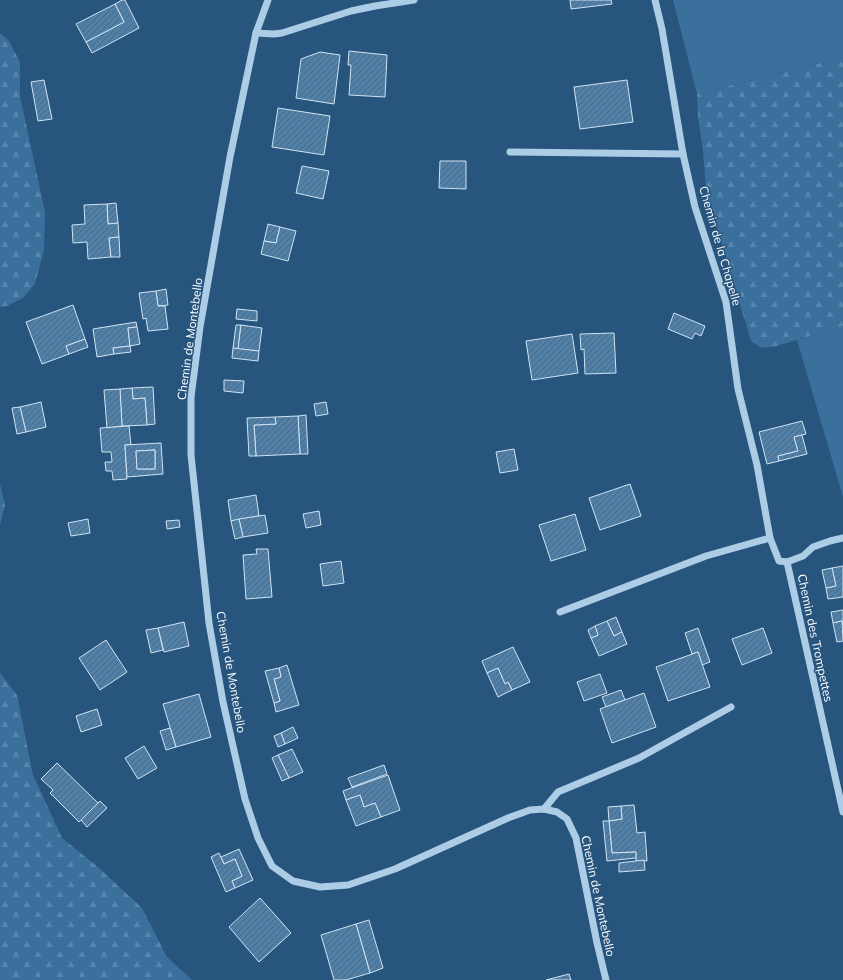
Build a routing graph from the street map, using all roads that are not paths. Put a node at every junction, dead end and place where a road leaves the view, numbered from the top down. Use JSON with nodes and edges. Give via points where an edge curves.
{"nodes":[{"id":1,"x":268,"y":0,"type":"edge"},
{"id":2,"x":414,"y":0,"type":"edge"},
{"id":3,"x":655,"y":0,"type":"edge"},
{"id":4,"x":256,"y":33,"type":"junction"},
{"id":5,"x":510,"y":152,"type":"dead end"},
{"id":6,"x":684,"y":154,"type":"junction"},
{"id":7,"x":770,"y":538,"type":"junction"},
{"id":8,"x":843,"y":538,"type":"edge"},
{"id":9,"x":787,"y":562,"type":"junction"},
{"id":10,"x":560,"y":612,"type":"dead end"},
{"id":11,"x":731,"y":706,"type":"dead end"},
{"id":12,"x":841,"y":794,"type":"edge"},
{"id":13,"x":544,"y":809,"type":"junction"},
{"id":14,"x":843,"y":812,"type":"edge"},
{"id":15,"x":606,"y":980,"type":"edge"}],
"edges":[{"from":1,"to":4,"type":"street","name":"Chemin de Montebello"},
{"from":2,"to":4,"type":"street","via":[[351,11],[282,33]]},
{"from":3,"to":6,"type":"street","name":"Chemin de la Chapelle"},
{"from":4,"to":13,"type":"street","name":"Chemin de Montebello","via":[[230,157],[200,327],[191,397],[191,419],[192,456],[209,623],[223,702],[245,799],[258,838],[272,866],[293,881],[320,886],[348,885],[395,869],[508,818],[530,810]]},
{"from":5,"to":6,"type":"street"},
{"from":6,"to":7,"type":"street","name":"Chemin de la Chapelle","via":[[695,207],[726,302],[738,389],[757,466]]},
{"from":7,"to":9,"type":"street","name":"Chemin de la Chapelle","via":[[779,561]]},
{"from":7,"to":10,"type":"street","via":[[706,556]]},
{"from":8,"to":9,"type":"street","via":[[813,547],[803,556]]},
{"from":9,"to":12,"type":"street","name":"Chemin des Trompettes"},
{"from":11,"to":13,"type":"street","via":[[638,758],[558,792]]},
{"from":12,"to":14,"type":"street","name":"Chemin des Trompettes"},
{"from":13,"to":15,"type":"street","name":"Chemin de Montebello","via":[[557,812],[567,819],[576,838],[596,944]]}]}
